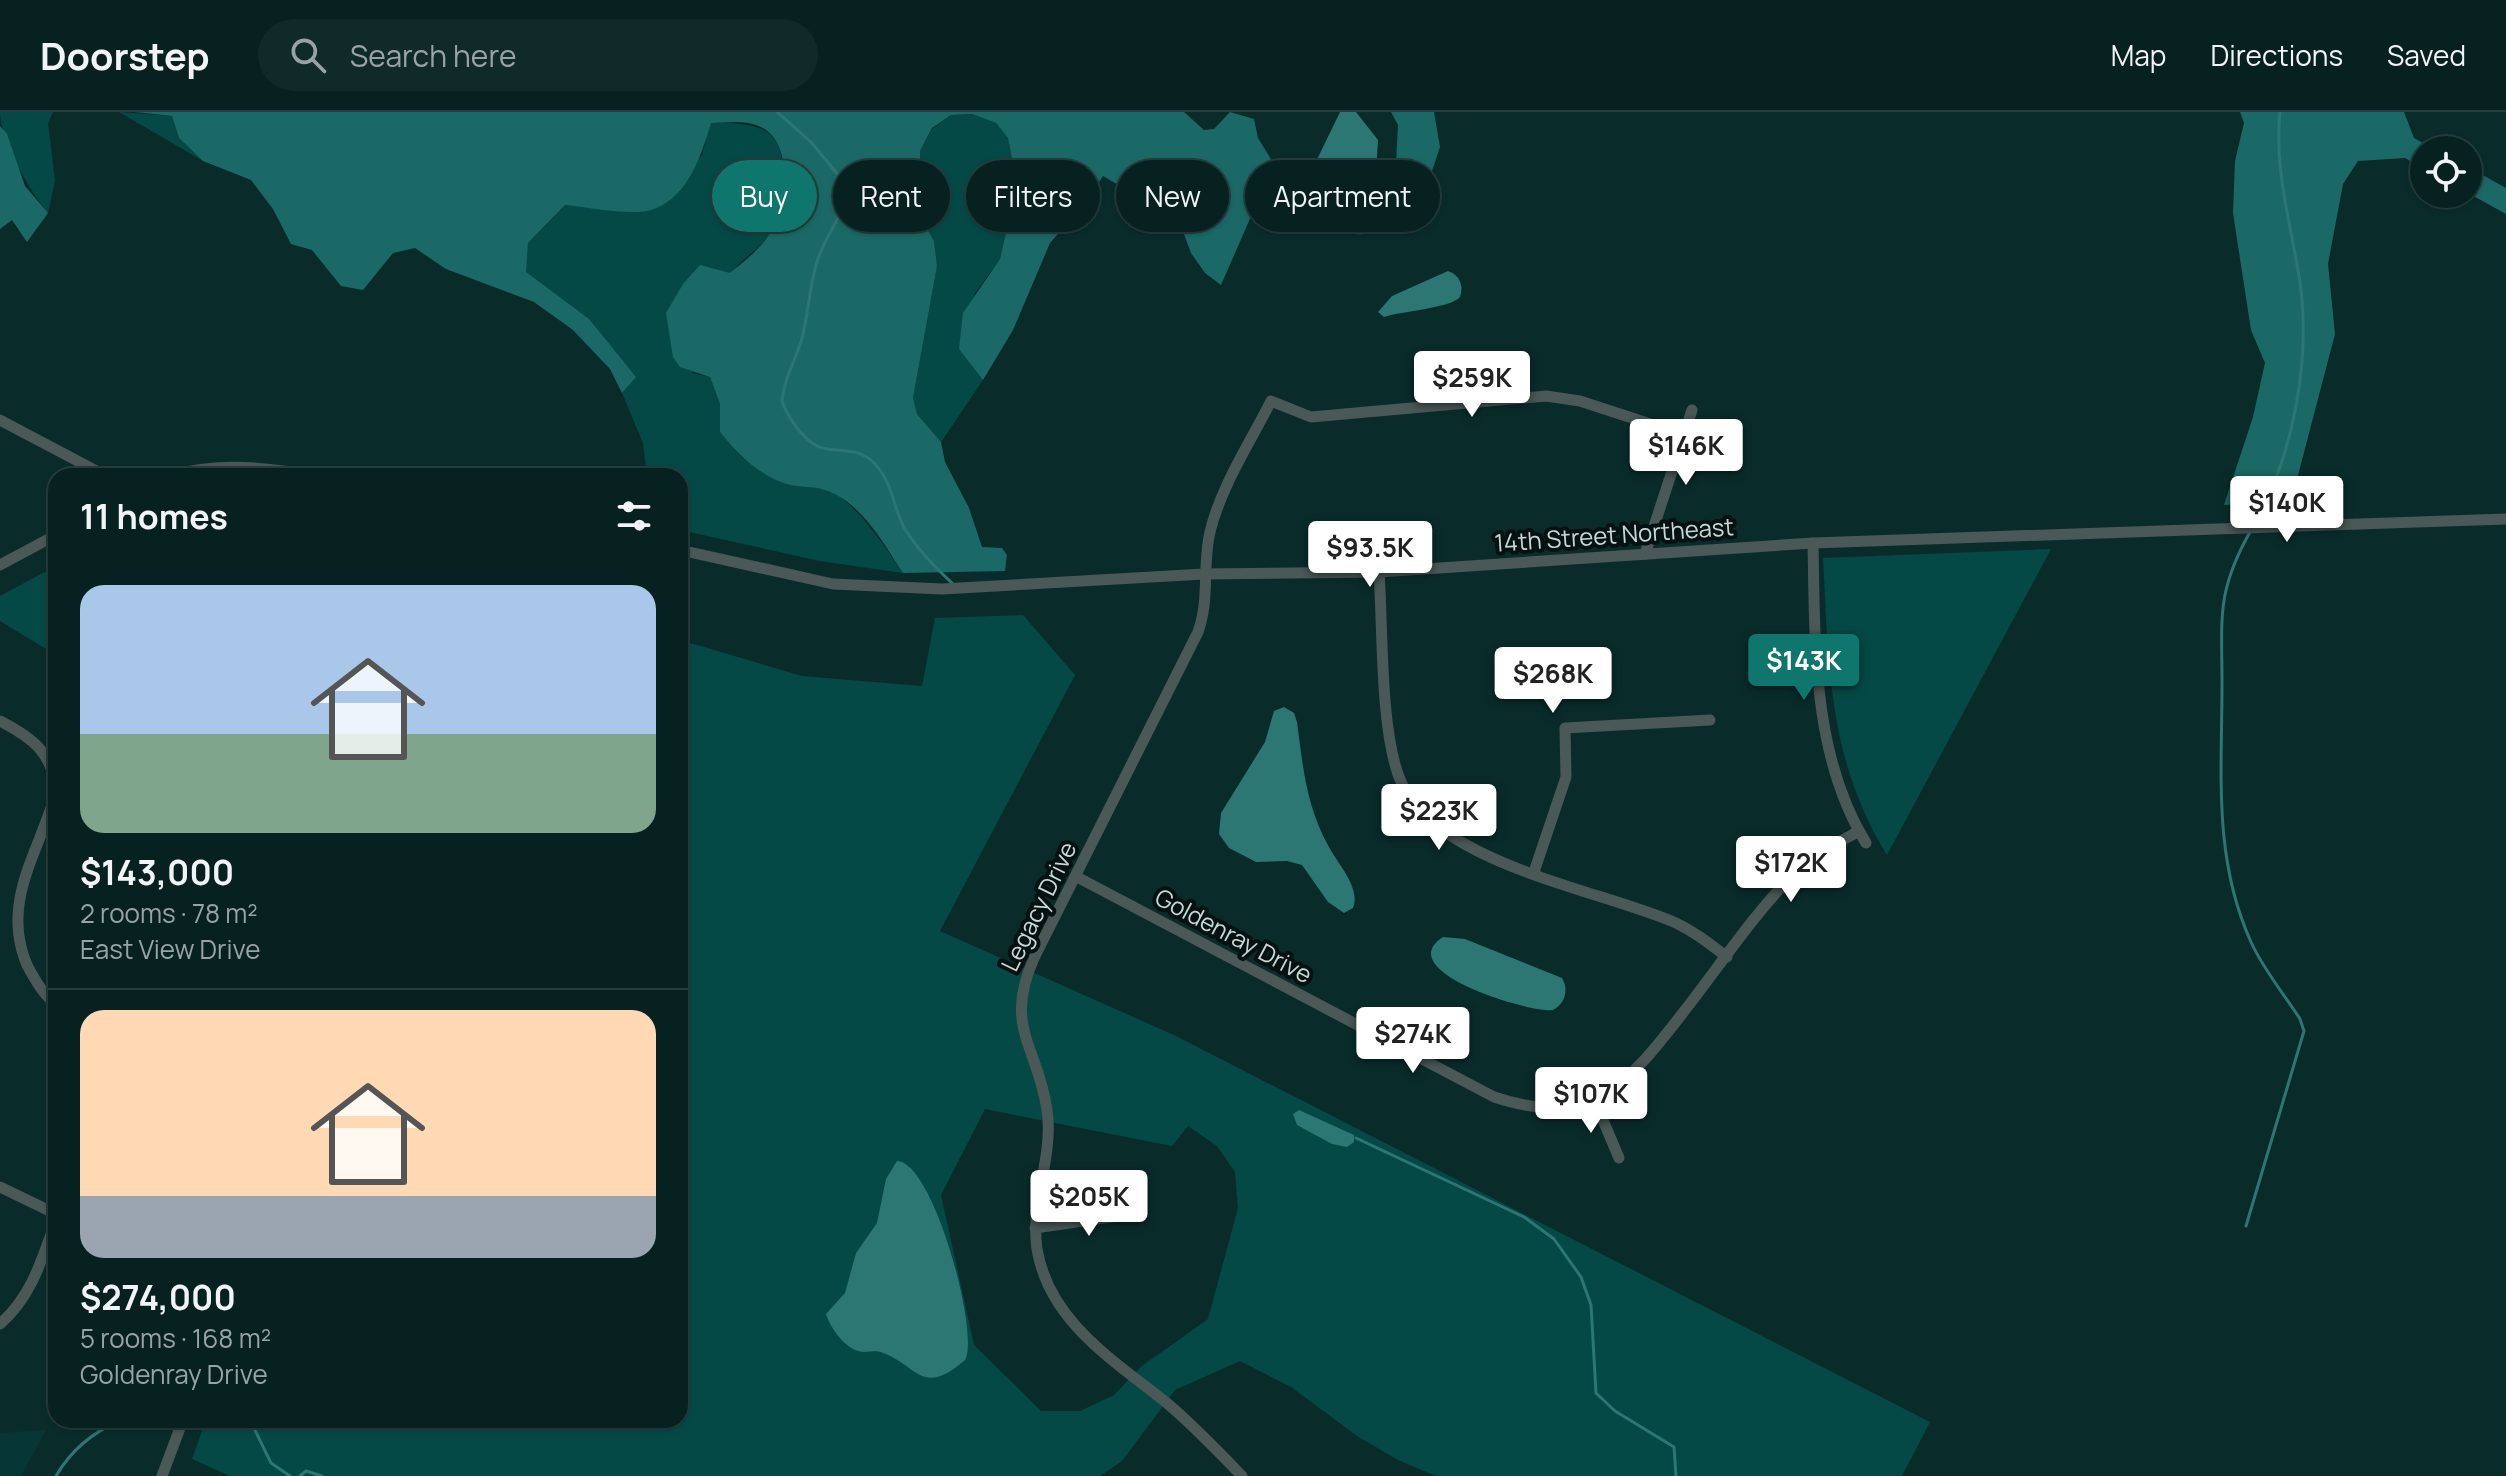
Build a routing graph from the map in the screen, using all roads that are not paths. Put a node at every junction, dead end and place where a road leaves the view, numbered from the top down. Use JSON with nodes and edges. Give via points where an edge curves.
{"nodes":[{"id":1,"x":1692,"y":410,"type":"dead end"},
{"id":2,"x":0,"y":420,"type":"edge"},
{"id":3,"x":1684,"y":435,"type":"junction"},
{"id":4,"x":91,"y":468,"type":"edge"},
{"id":5,"x":206,"y":468,"type":"edge"},
{"id":6,"x":261,"y":468,"type":"edge"},
{"id":7,"x":2506,"y":519,"type":"edge"},
{"id":8,"x":48,"y":539,"type":"edge"},
{"id":9,"x":1813,"y":543,"type":"junction"},
{"id":10,"x":688,"y":552,"type":"edge"},
{"id":11,"x":1645,"y":554,"type":"junction"},
{"id":12,"x":0,"y":565,"type":"edge"},
{"id":13,"x":1379,"y":572,"type":"junction"},
{"id":14,"x":1204,"y":574,"type":"junction"},
{"id":15,"x":1710,"y":720,"type":"dead end"},
{"id":16,"x":0,"y":721,"type":"edge"},
{"id":17,"x":48,"y":755,"type":"edge"},
{"id":18,"x":48,"y":812,"type":"edge"},
{"id":19,"x":1859,"y":831,"type":"junction"},
{"id":20,"x":1866,"y":843,"type":"dead end"},
{"id":21,"x":1534,"y":872,"type":"junction"},
{"id":22,"x":1077,"y":877,"type":"junction"},
{"id":23,"x":1727,"y":957,"type":"junction"},
{"id":24,"x":48,"y":996,"type":"edge"},
{"id":25,"x":1594,"y":1099,"type":"junction"},
{"id":26,"x":1619,"y":1158,"type":"dead end"},
{"id":27,"x":0,"y":1187,"type":"edge"},
{"id":28,"x":48,"y":1210,"type":"edge"},
{"id":29,"x":1138,"y":1213,"type":"dead end"},
{"id":30,"x":1035,"y":1228,"type":"junction"},
{"id":31,"x":48,"y":1242,"type":"edge"},
{"id":32,"x":0,"y":1324,"type":"edge"},
{"id":33,"x":180,"y":1428,"type":"edge"},
{"id":34,"x":162,"y":1476,"type":"edge"},
{"id":35,"x":1242,"y":1476,"type":"edge"}],
"edges":[{"from":1,"to":3,"type":"street"},
{"from":2,"to":4,"type":"street"},
{"from":3,"to":11,"type":"street"},
{"from":3,"to":14,"type":"street","name":"Legacy Drive","via":[[1580,401],[1546,396],[1311,417],[1271,401],[1217,508]]},
{"from":5,"to":6,"type":"street"},
{"from":7,"to":9,"type":"street","name":"14th Street Northeast"},
{"from":8,"to":12,"type":"street"},
{"from":9,"to":11,"type":"street","name":"14th Street Northeast"},
{"from":9,"to":19,"type":"street","via":[[1828,755]]},
{"from":10,"to":14,"type":"street","name":"14th Street Northeast","via":[[796,578],[895,588]]},
{"from":11,"to":13,"type":"street","name":"14th Street Northeast"},
{"from":13,"to":14,"type":"street","name":"14th Street Northeast"},
{"from":13,"to":21,"type":"street","via":[[1390,746],[1406,793],[1428,821],[1457,843]]},
{"from":14,"to":22,"type":"street","name":"Legacy Drive","via":[[1206,604],[1198,632]]},
{"from":15,"to":21,"type":"street","via":[[1565,728],[1566,777]]},
{"from":16,"to":17,"type":"street","via":[[26,734]]},
{"from":18,"to":24,"type":"street","via":[[24,870],[16,908],[25,960]]},
{"from":19,"to":20,"type":"street"},
{"from":19,"to":23,"type":"street","name":"Goldenray Drive","via":[[1796,872]]},
{"from":21,"to":23,"type":"street","via":[[1674,922]]},
{"from":22,"to":25,"type":"street","name":"Goldenray Drive","via":[[1494,1097],[1547,1109]]},
{"from":22,"to":30,"type":"street","name":"Legacy Drive","via":[[1034,958],[1020,1001],[1020,1020],[1049,1125]]},
{"from":23,"to":25,"type":"street","name":"Goldenray Drive","via":[[1632,1075]]},
{"from":25,"to":26,"type":"street"},
{"from":27,"to":28,"type":"street"},
{"from":29,"to":30,"type":"street"},
{"from":30,"to":35,"type":"street","name":"Legacy Drive","via":[[1042,1270],[1069,1320]]},
{"from":31,"to":32,"type":"street","via":[[23,1300]]},
{"from":33,"to":34,"type":"street"}]}
